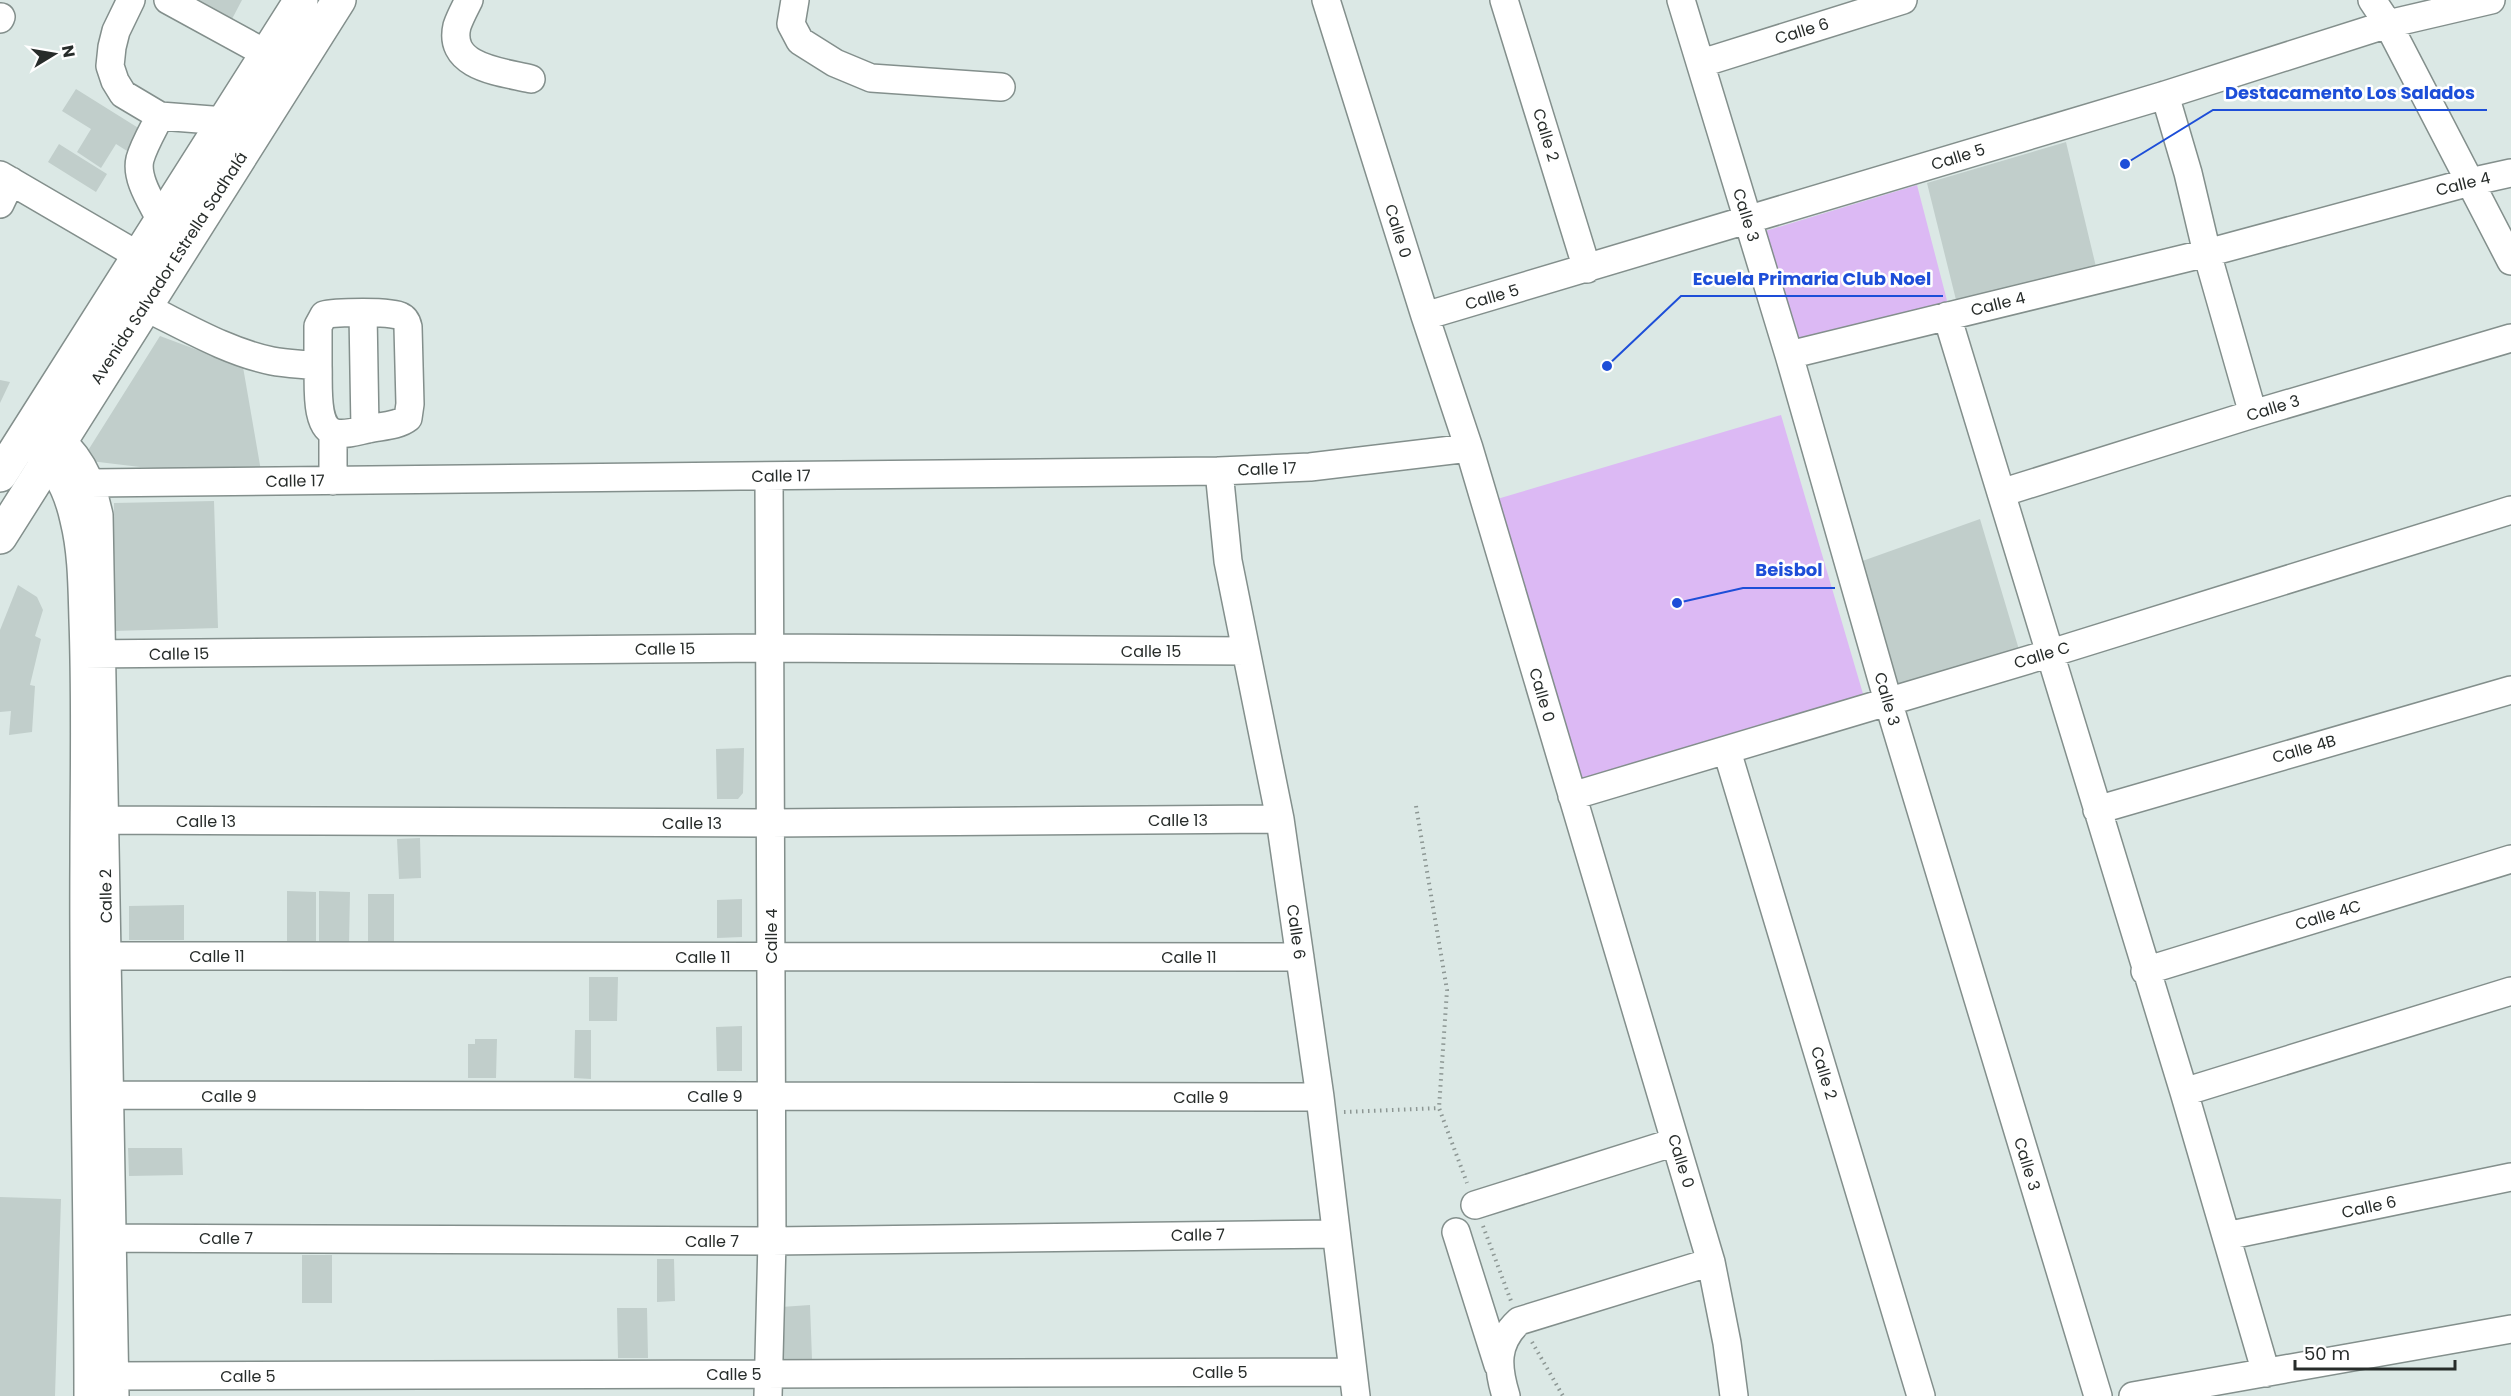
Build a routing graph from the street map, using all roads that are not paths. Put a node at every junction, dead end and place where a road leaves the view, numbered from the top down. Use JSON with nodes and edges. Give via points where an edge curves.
{"nodes":[{"id":1,"x":131,"y":0,"type":"edge"},
{"id":2,"x":168,"y":0,"type":"edge"},
{"id":3,"x":283,"y":0,"type":"edge"},
{"id":4,"x":301,"y":0,"type":"edge"},
{"id":5,"x":339,"y":0,"type":"edge"},
{"id":6,"x":470,"y":0,"type":"edge"},
{"id":7,"x":795,"y":0,"type":"edge"},
{"id":8,"x":1326,"y":0,"type":"edge"},
{"id":9,"x":1504,"y":0,"type":"edge"},
{"id":10,"x":1681,"y":0,"type":"edge"},
{"id":11,"x":1903,"y":0,"type":"edge"},
{"id":12,"x":2372,"y":0,"type":"edge"},
{"id":13,"x":2492,"y":0,"type":"edge"},
{"id":14,"x":2388,"y":24,"type":"junction"},
{"id":15,"x":268,"y":53,"type":"junction"},
{"id":16,"x":1702,"y":63,"type":"junction"},
{"id":17,"x":295,"y":71,"type":"junction"},
{"id":18,"x":531,"y":79,"type":"dead end"},
{"id":19,"x":1001,"y":87,"type":"dead end"},
{"id":20,"x":2165,"y":95,"type":"junction"},
{"id":21,"x":160,"y":116,"type":"junction"},
{"id":22,"x":225,"y":121,"type":"junction"},
{"id":23,"x":2511,"y":173,"type":"edge"},
{"id":24,"x":2470,"y":182,"type":"junction"},
{"id":25,"x":4,"y":187,"type":"edge"},
{"id":26,"x":1748,"y":220,"type":"junction"},
{"id":27,"x":161,"y":221,"type":"junction"},
{"id":28,"x":2207,"y":253,"type":"junction"},
{"id":29,"x":139,"y":256,"type":"junction"},
{"id":30,"x":2511,"y":261,"type":"edge"},
{"id":31,"x":1587,"y":269,"type":"junction"},
{"id":32,"x":145,"y":307,"type":"junction"},
{"id":33,"x":363,"y":313,"type":"junction"},
{"id":34,"x":1425,"y":316,"type":"junction"},
{"id":35,"x":1947,"y":316,"type":"junction"},
{"id":36,"x":2511,"y":338,"type":"edge"},
{"id":37,"x":1789,"y":355,"type":"junction"},
{"id":38,"x":318,"y":366,"type":"junction"},
{"id":39,"x":2253,"y":414,"type":"junction"},
{"id":40,"x":365,"y":429,"type":"junction"},
{"id":41,"x":333,"y":433,"type":"junction"},
{"id":42,"x":41,"y":440,"type":"junction"},
{"id":43,"x":1469,"y":448,"type":"junction"},
{"id":44,"x":1219,"y":471,"type":"junction"},
{"id":45,"x":0,"y":475,"type":"edge"},
{"id":46,"x":769,"y":476,"type":"junction"},
{"id":47,"x":333,"y":481,"type":"junction"},
{"id":48,"x":91,"y":483,"type":"junction"},
{"id":49,"x":2001,"y":493,"type":"junction"},
{"id":50,"x":2511,"y":510,"type":"edge"},
{"id":51,"x":0,"y":537,"type":"edge"},
{"id":52,"x":770,"y":648,"type":"junction"},
{"id":53,"x":1246,"y":651,"type":"junction"},
{"id":54,"x":2051,"y":653,"type":"junction"},
{"id":55,"x":94,"y":654,"type":"junction"},
{"id":56,"x":2511,"y":690,"type":"edge"},
{"id":57,"x":1888,"y":701,"type":"junction"},
{"id":58,"x":1727,"y":751,"type":"junction"},
{"id":59,"x":1572,"y":796,"type":"junction"},
{"id":60,"x":2097,"y":810,"type":"junction"},
{"id":61,"x":1280,"y":819,"type":"junction"},
{"id":62,"x":105,"y":820,"type":"junction"},
{"id":63,"x":771,"y":823,"type":"junction"},
{"id":64,"x":2511,"y":859,"type":"edge"},
{"id":65,"x":107,"y":956,"type":"junction"},
{"id":66,"x":771,"y":957,"type":"junction"},
{"id":67,"x":1300,"y":957,"type":"junction"},
{"id":68,"x":2145,"y":971,"type":"junction"},
{"id":69,"x":2511,"y":991,"type":"edge"},
{"id":70,"x":2184,"y":1092,"type":"junction"},
{"id":71,"x":110,"y":1095,"type":"junction"},
{"id":72,"x":772,"y":1096,"type":"junction"},
{"id":73,"x":1320,"y":1103,"type":"junction"},
{"id":74,"x":1675,"y":1142,"type":"junction"},
{"id":75,"x":2511,"y":1177,"type":"edge"},
{"id":76,"x":1475,"y":1205,"type":"dead end"},
{"id":77,"x":1456,"y":1232,"type":"dead end"},
{"id":78,"x":1336,"y":1234,"type":"junction"},
{"id":79,"x":2226,"y":1236,"type":"junction"},
{"id":80,"x":100,"y":1238,"type":"junction"},
{"id":81,"x":772,"y":1241,"type":"junction"},
{"id":82,"x":1711,"y":1262,"type":"junction"},
{"id":83,"x":2511,"y":1329,"type":"edge"},
{"id":84,"x":1498,"y":1366,"type":"junction"},
{"id":85,"x":2266,"y":1373,"type":"junction"},
{"id":86,"x":1355,"y":1384,"type":"edge"},
{"id":87,"x":768,"y":1385,"type":"edge"},
{"id":88,"x":115,"y":1386,"type":"edge"},
{"id":89,"x":88,"y":1396,"type":"edge"},
{"id":90,"x":1506,"y":1396,"type":"edge"},
{"id":91,"x":1734,"y":1396,"type":"edge"},
{"id":92,"x":1921,"y":1396,"type":"edge"},
{"id":93,"x":2098,"y":1396,"type":"edge"},
{"id":94,"x":2133,"y":1396,"type":"edge"}],
"edges":[{"from":1,"to":21,"type":"street","via":[[116,31],[110,66],[123,94]]},
{"from":2,"to":15,"type":"street"},
{"from":3,"to":15,"type":"highway","via":[[275,14]]},
{"from":4,"to":15,"type":"highway","name":"Avenida Salvador Estrella Sadhalá"},
{"from":5,"to":17,"type":"highway","name":"Avenida Salvador Estrella Sadhalá"},
{"from":6,"to":18,"type":"street","via":[[457,28],[458,45],[465,57],[480,66]]},
{"from":7,"to":19,"type":"street","via":[[791,24],[800,41],[835,63],[871,78]]},
{"from":8,"to":34,"type":"street","name":"Calle 0"},
{"from":9,"to":31,"type":"street","name":"Calle 2"},
{"from":10,"to":16,"type":"street","name":"Calle 3"},
{"from":11,"to":16,"type":"street","name":"Calle 6"},
{"from":12,"to":14,"type":"street"},
{"from":13,"to":14,"type":"street","name":"Calle 5"},
{"from":14,"to":20,"type":"street","name":"Calle 5"},
{"from":14,"to":24,"type":"street"},
{"from":15,"to":17,"type":"street"},
{"from":15,"to":22,"type":"highway","name":"Avenida Salvador Estrella Sadhalá"},
{"from":16,"to":26,"type":"street","name":"Calle 3"},
{"from":17,"to":32,"type":"highway","name":"Avenida Salvador Estrella Sadhalá"},
{"from":20,"to":26,"type":"street","name":"Calle 5"},
{"from":20,"to":28,"type":"street"},
{"from":21,"to":22,"type":"street"},
{"from":21,"to":27,"type":"street","via":[[140,159],[140,168]]},
{"from":22,"to":27,"type":"highway","name":"Avenida Salvador Estrella Sadhalá"},
{"from":23,"to":24,"type":"street","name":"Calle 4"},
{"from":24,"to":28,"type":"street","name":"Calle 4"},
{"from":24,"to":30,"type":"street"},
{"from":25,"to":29,"type":"street"},
{"from":26,"to":31,"type":"street","name":"Calle 5"},
{"from":26,"to":37,"type":"street","name":"Calle 3"},
{"from":27,"to":29,"type":"highway","name":"Avenida Salvador Estrella Sadhalá"},
{"from":28,"to":35,"type":"street","name":"Calle 4"},
{"from":28,"to":39,"type":"street"},
{"from":29,"to":42,"type":"highway","name":"Avenida Salvador Estrella Sadhalá"},
{"from":31,"to":34,"type":"street","name":"Calle 5"},
{"from":32,"to":38,"type":"street","via":[[254,356]]},
{"from":32,"to":42,"type":"highway","name":"Avenida Salvador Estrella Sadhalá"},
{"from":33,"to":38,"type":"street","via":[[331,313],[320,320]]},
{"from":33,"to":40,"type":"street"},
{"from":33,"to":40,"type":"street","via":[[395,314],[406,321],[410,404],[408,418],[403,422]]},
{"from":34,"to":43,"type":"street","name":"Calle 0"},
{"from":35,"to":37,"type":"street","name":"Calle 4"},
{"from":35,"to":49,"type":"street"},
{"from":36,"to":39,"type":"street","name":"Calle 3"},
{"from":37,"to":57,"type":"street","name":"Calle 3"},
{"from":38,"to":41,"type":"street","via":[[320,417]]},
{"from":39,"to":49,"type":"street","name":"Calle 3"},
{"from":40,"to":41,"type":"street"},
{"from":41,"to":47,"type":"street"},
{"from":42,"to":45,"type":"highway","name":"Avenida Salvador Estrella Sadhalá"},
{"from":42,"to":48,"type":"street","name":"Calle 2","via":[[75,455]]},
{"from":42,"to":51,"type":"highway","name":"Avenida Salvador Estrella Sadhalá"},
{"from":42,"to":55,"type":"street","name":"Calle 2","via":[[64,486],[75,522]]},
{"from":43,"to":44,"type":"street","name":"Calle 17","via":[[1310,467]]},
{"from":43,"to":59,"type":"street","name":"Calle 0"},
{"from":44,"to":46,"type":"street","name":"Calle 17"},
{"from":44,"to":53,"type":"street","name":"Calle 6","via":[[1228,561]]},
{"from":46,"to":47,"type":"street","name":"Calle 17"},
{"from":46,"to":52,"type":"street","name":"Calle 4"},
{"from":47,"to":48,"type":"street","name":"Calle 17"},
{"from":48,"to":55,"type":"street","name":"Calle 2","via":[[99,515]]},
{"from":49,"to":54,"type":"street"},
{"from":50,"to":54,"type":"street","name":"Calle C"},
{"from":52,"to":53,"type":"street","name":"Calle 15"},
{"from":52,"to":55,"type":"street","name":"Calle 15"},
{"from":52,"to":63,"type":"street","name":"Calle 4"},
{"from":53,"to":61,"type":"street","name":"Calle 6"},
{"from":54,"to":57,"type":"street","name":"Calle C"},
{"from":54,"to":60,"type":"street"},
{"from":55,"to":62,"type":"street","name":"Calle 2"},
{"from":55,"to":80,"type":"street","name":"Calle 2","via":[[84,885]]},
{"from":56,"to":60,"type":"street","name":"Calle 4B"},
{"from":57,"to":58,"type":"street","name":"Calle C"},
{"from":57,"to":93,"type":"street","name":"Calle 3"},
{"from":58,"to":59,"type":"street","name":"Calle C"},
{"from":58,"to":92,"type":"street","name":"Calle 2"},
{"from":59,"to":74,"type":"street","name":"Calle 0"},
{"from":60,"to":68,"type":"street"},
{"from":61,"to":63,"type":"street","name":"Calle 13"},
{"from":61,"to":67,"type":"street","name":"Calle 6"},
{"from":62,"to":63,"type":"street","name":"Calle 13"},
{"from":62,"to":65,"type":"street","name":"Calle 2"},
{"from":63,"to":66,"type":"street","name":"Calle 4"},
{"from":64,"to":68,"type":"street","name":"Calle 4C"},
{"from":65,"to":66,"type":"street","name":"Calle 11"},
{"from":65,"to":71,"type":"street","name":"Calle 2"},
{"from":66,"to":67,"type":"street","name":"Calle 11"},
{"from":66,"to":72,"type":"street","name":"Calle 4"},
{"from":67,"to":73,"type":"street","name":"Calle 6"},
{"from":68,"to":70,"type":"street"},
{"from":69,"to":70,"type":"street"},
{"from":70,"to":79,"type":"street"},
{"from":71,"to":72,"type":"street","name":"Calle 9"},
{"from":71,"to":80,"type":"street","name":"Calle 2"},
{"from":72,"to":73,"type":"street","name":"Calle 9"},
{"from":72,"to":81,"type":"street","name":"Calle 4"},
{"from":73,"to":78,"type":"street","name":"Calle 6"},
{"from":74,"to":76,"type":"street"},
{"from":74,"to":82,"type":"street","name":"Calle 0"},
{"from":75,"to":79,"type":"street","name":"Calle 6"},
{"from":77,"to":84,"type":"street"},
{"from":78,"to":81,"type":"street","name":"Calle 7"},
{"from":78,"to":86,"type":"street","name":"Calle 6"},
{"from":79,"to":85,"type":"street"},
{"from":80,"to":81,"type":"street","name":"Calle 7"},
{"from":80,"to":88,"type":"street","name":"Calle 2"},
{"from":80,"to":89,"type":"street","name":"Calle 2"},
{"from":81,"to":87,"type":"street","name":"Calle 4"},
{"from":82,"to":84,"type":"street","via":[[1519,1321],[1504,1338]]},
{"from":82,"to":91,"type":"street","name":"Calle 0"},
{"from":83,"to":85,"type":"street"},
{"from":84,"to":90,"type":"street"},
{"from":85,"to":94,"type":"street"},
{"from":86,"to":87,"type":"street","name":"Calle 5"},
{"from":87,"to":88,"type":"street","name":"Calle 5"}]}
